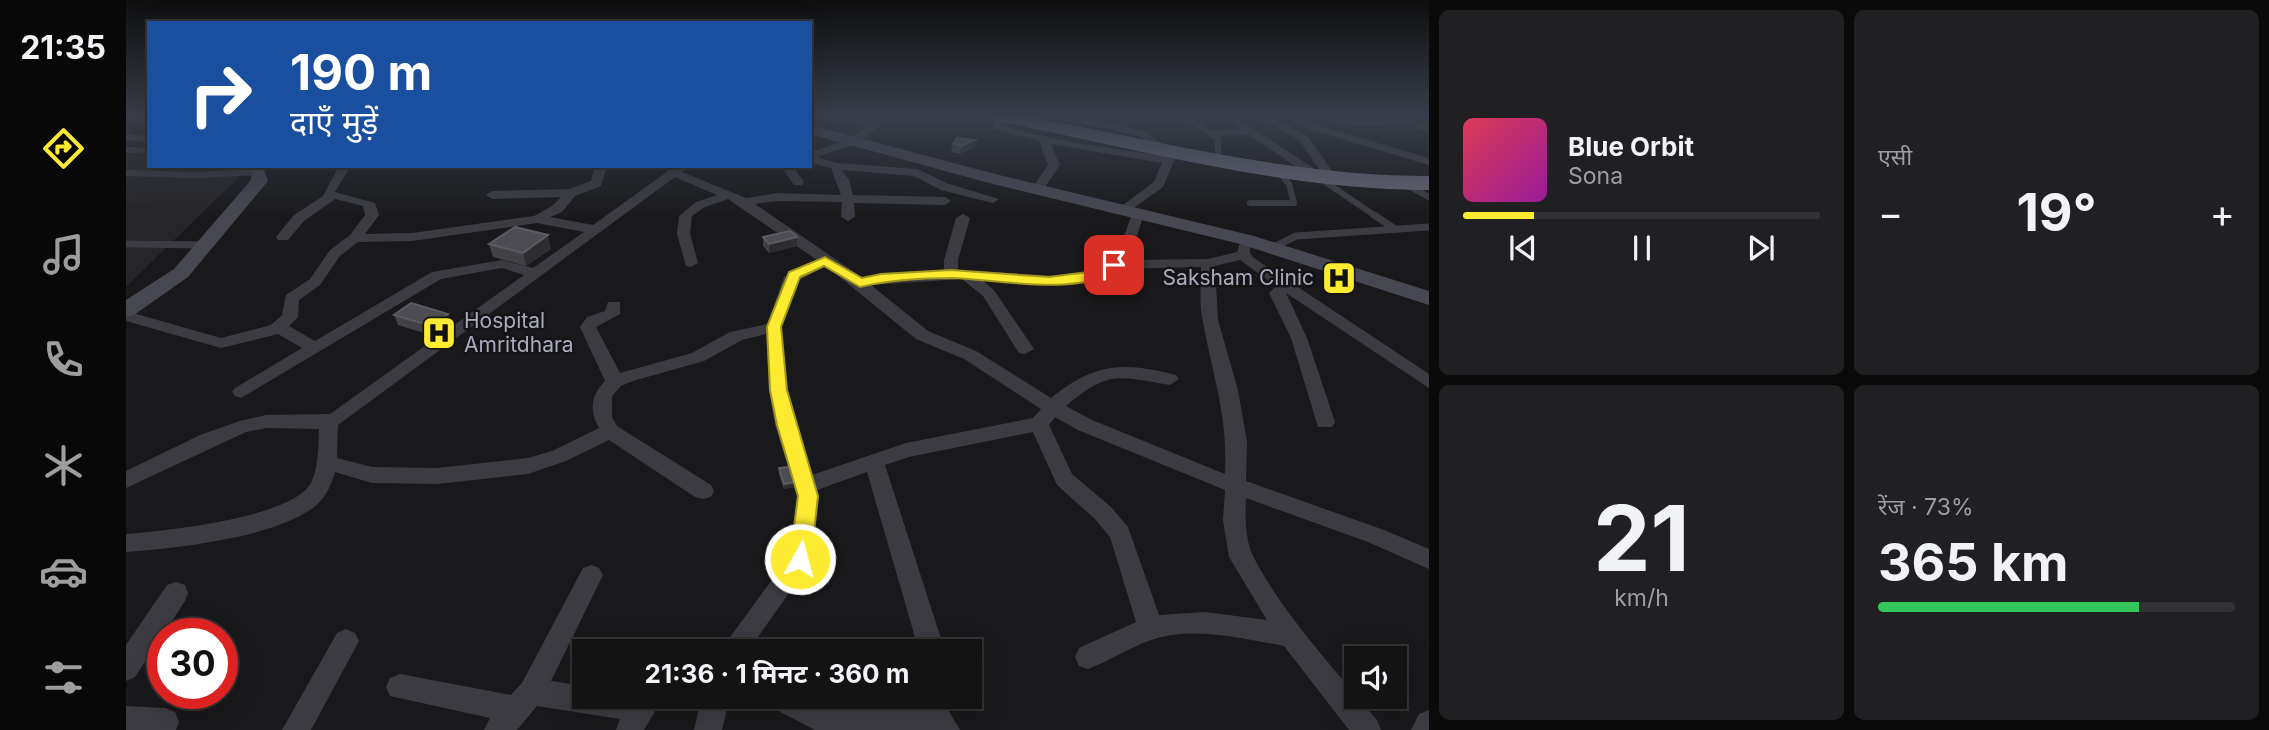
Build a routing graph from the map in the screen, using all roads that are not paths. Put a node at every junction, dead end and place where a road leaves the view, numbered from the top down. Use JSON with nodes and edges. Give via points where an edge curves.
{"nodes":[{"id":1,"x":128,"y":150,"type":"edge"},
{"id":2,"x":831,"y":150,"type":"edge"},
{"id":3,"x":889,"y":150,"type":"edge"},
{"id":4,"x":1048,"y":150,"type":"edge"},
{"id":5,"x":1161,"y":150,"type":"edge"},
{"id":6,"x":1176,"y":150,"type":"edge"},
{"id":7,"x":1196,"y":150,"type":"edge"},
{"id":8,"x":1281,"y":150,"type":"edge"},
{"id":9,"x":1309,"y":150,"type":"edge"},
{"id":10,"x":1389,"y":150,"type":"edge"},
{"id":11,"x":147,"y":151,"type":"edge"},
{"id":12,"x":1218,"y":152,"type":"joint"},
{"id":13,"x":812,"y":157,"type":"edge"},
{"id":14,"x":812,"y":159,"type":"edge"},
{"id":15,"x":1429,"y":162,"type":"edge"},
{"id":16,"x":837,"y":166,"type":"junction"},
{"id":17,"x":147,"y":168,"type":"edge"},
{"id":18,"x":343,"y":168,"type":"edge"},
{"id":19,"x":600,"y":168,"type":"edge"},
{"id":20,"x":788,"y":168,"type":"edge"},
{"id":21,"x":680,"y":170,"type":"edge"},
{"id":22,"x":1276,"y":170,"type":"junction"},
{"id":23,"x":261,"y":171,"type":"edge"},
{"id":24,"x":126,"y":173,"type":"edge"},
{"id":25,"x":136,"y":173,"type":"junction"},
{"id":26,"x":1321,"y":174,"type":"junction"},
{"id":27,"x":126,"y":178,"type":"edge"},
{"id":28,"x":798,"y":182,"type":"dead end"},
{"id":29,"x":1424,"y":185,"type":"edge"},
{"id":30,"x":1037,"y":190,"type":"junction"},
{"id":31,"x":571,"y":192,"type":"junction"},
{"id":32,"x":492,"y":195,"type":"dead end"},
{"id":33,"x":331,"y":196,"type":"junction"},
{"id":34,"x":848,"y":198,"type":"junction"},
{"id":35,"x":737,"y":199,"type":"junction"},
{"id":36,"x":993,"y":199,"type":"dead end"},
{"id":37,"x":945,"y":201,"type":"dead end"},
{"id":38,"x":1250,"y":203,"type":"dead end"},
{"id":39,"x":1131,"y":212,"type":"junction"},
{"id":40,"x":848,"y":217,"type":"dead end"},
{"id":41,"x":963,"y":218,"type":"dead end"},
{"id":42,"x":537,"y":219,"type":"junction"},
{"id":43,"x":1429,"y":227,"type":"edge"},
{"id":44,"x":1395,"y":229,"type":"junction"},
{"id":45,"x":598,"y":230,"type":"junction"},
{"id":46,"x":283,"y":237,"type":"dead end"},
{"id":47,"x":355,"y":238,"type":"junction"},
{"id":48,"x":126,"y":244,"type":"edge"},
{"id":49,"x":198,"y":245,"type":"junction"},
{"id":50,"x":1245,"y":248,"type":"junction"},
{"id":51,"x":1272,"y":248,"type":"junction"},
{"id":52,"x":825,"y":261,"type":"junction"},
{"id":53,"x":691,"y":263,"type":"dead end"},
{"id":54,"x":1208,"y":263,"type":"junction"},
{"id":55,"x":1121,"y":264,"type":"junction"},
{"id":56,"x":538,"y":274,"type":"junction"},
{"id":57,"x":958,"y":274,"type":"junction"},
{"id":58,"x":860,"y":283,"type":"junction"},
{"id":59,"x":1286,"y":284,"type":"junction"},
{"id":60,"x":126,"y":298,"type":"edge"},
{"id":61,"x":1429,"y":298,"type":"edge"},
{"id":62,"x":614,"y":305,"type":"dead end"},
{"id":63,"x":126,"y":310,"type":"edge"},
{"id":64,"x":126,"y":316,"type":"edge"},
{"id":65,"x":774,"y":327,"type":"junction"},
{"id":66,"x":276,"y":328,"type":"junction"},
{"id":67,"x":315,"y":348,"type":"junction"},
{"id":68,"x":1025,"y":349,"type":"dead end"},
{"id":69,"x":1170,"y":379,"type":"dead end"},
{"id":70,"x":615,"y":382,"type":"junction"},
{"id":71,"x":1429,"y":382,"type":"edge"},
{"id":72,"x":241,"y":392,"type":"dead end"},
{"id":73,"x":1046,"y":415,"type":"junction"},
{"id":74,"x":329,"y":421,"type":"junction"},
{"id":75,"x":1325,"y":422,"type":"dead end"},
{"id":76,"x":610,"y":432,"type":"junction"},
{"id":77,"x":326,"y":462,"type":"junction"},
{"id":78,"x":874,"y":462,"type":"junction"},
{"id":79,"x":126,"y":480,"type":"edge"},
{"id":80,"x":805,"y":486,"type":"junction"},
{"id":81,"x":1238,"y":486,"type":"junction"},
{"id":82,"x":704,"y":491,"type":"dead end"},
{"id":83,"x":126,"y":542,"type":"edge"},
{"id":84,"x":1429,"y":559,"type":"edge"},
{"id":85,"x":591,"y":575,"type":"dead end"},
{"id":86,"x":176,"y":593,"type":"dead end"},
{"id":87,"x":1151,"y":628,"type":"junction"},
{"id":88,"x":1291,"y":636,"type":"junction"},
{"id":89,"x":742,"y":639,"type":"edge"},
{"id":90,"x":928,"y":639,"type":"edge"},
{"id":91,"x":346,"y":641,"type":"dead end"},
{"id":92,"x":1088,"y":657,"type":"dead end"},
{"id":93,"x":126,"y":667,"type":"edge"},
{"id":94,"x":400,"y":687,"type":"dead end"},
{"id":95,"x":713,"y":709,"type":"edge"},
{"id":96,"x":804,"y":709,"type":"edge"},
{"id":97,"x":514,"y":710,"type":"edge"},
{"id":98,"x":641,"y":712,"type":"edge"},
{"id":99,"x":126,"y":720,"type":"edge"},
{"id":100,"x":165,"y":722,"type":"dead end"},
{"id":101,"x":1429,"y":724,"type":"edge"},
{"id":102,"x":296,"y":730,"type":"edge"},
{"id":103,"x":708,"y":730,"type":"edge"},
{"id":104,"x":946,"y":730,"type":"edge"},
{"id":105,"x":1367,"y":730,"type":"edge"},
{"id":106,"x":1425,"y":730,"type":"edge"}],
"edges":[{"from":1,"to":11,"type":"lane"},
{"from":2,"to":13,"type":"street"},
{"from":3,"to":30,"type":"street"},
{"from":4,"to":30,"type":"street","via":[[1054,165]]},
{"from":5,"to":39,"type":"street","via":[[1164,176]]},
{"from":6,"to":22,"type":"highway"},
{"from":7,"to":12,"type":"highway"},
{"from":8,"to":26,"type":"street"},
{"from":9,"to":26,"type":"street"},
{"from":10,"to":15,"type":"street"},
{"from":12,"to":26,"type":"highway"},
{"from":14,"to":16,"type":"street"},
{"from":16,"to":34,"type":"street"},
{"from":16,"to":36,"type":"street","via":[[918,173],[946,187]]},
{"from":17,"to":25,"type":"lane"},
{"from":18,"to":33,"type":"street","via":[[329,187]]},
{"from":19,"to":31,"type":"street","via":[[597,183]]},
{"from":20,"to":28,"type":"street"},
{"from":21,"to":35,"type":"street"},
{"from":21,"to":45,"type":"street"},
{"from":22,"to":26,"type":"highway"},
{"from":22,"to":38,"type":"lane","via":[[1289,184],[1294,203]]},
{"from":23,"to":25,"type":"lane"},
{"from":23,"to":49,"type":"street","via":[[260,181]]},
{"from":24,"to":25,"type":"lane"},
{"from":25,"to":27,"type":"lane"},
{"from":26,"to":29,"type":"highway","via":[[1393,178]]},
{"from":26,"to":44,"type":"lane"},
{"from":30,"to":39,"type":"street"},
{"from":31,"to":32,"type":"street"},
{"from":31,"to":42,"type":"street","via":[[557,209]]},
{"from":33,"to":46,"type":"street","via":[[299,218]]},
{"from":33,"to":47,"type":"street","via":[[371,204],[372,215]]},
{"from":34,"to":35,"type":"street"},
{"from":34,"to":37,"type":"street"},
{"from":34,"to":40,"type":"street"},
{"from":35,"to":52,"type":"street"},
{"from":35,"to":53,"type":"street","via":[[699,205],[684,218],[681,229]]},
{"from":39,"to":50,"type":"street"},
{"from":39,"to":55,"type":"street"},
{"from":41,"to":57,"type":"street","via":[[951,260]]},
{"from":42,"to":45,"type":"street"},
{"from":42,"to":47,"type":"street","via":[[412,237]]},
{"from":43,"to":44,"type":"lane"},
{"from":44,"to":51,"type":"lane","via":[[1303,235]]},
{"from":45,"to":56,"type":"street"},
{"from":47,"to":66,"type":"street","via":[[335,254],[311,286],[291,298],[290,317]]},
{"from":48,"to":49,"type":"lane"},
{"from":49,"to":60,"type":"street"},
{"from":49,"to":63,"type":"street","via":[[174,279]]},
{"from":50,"to":51,"type":"street"},
{"from":50,"to":54,"type":"street"},
{"from":50,"to":59,"type":"street"},
{"from":51,"to":61,"type":"street"},
{"from":52,"to":58,"type":"street"},
{"from":52,"to":65,"type":"street","via":[[789,280]]},
{"from":54,"to":55,"type":"street"},
{"from":54,"to":81,"type":"street","via":[[1210,320],[1229,390]]},
{"from":55,"to":57,"type":"street","via":[[1109,266],[1099,275],[1060,280]]},
{"from":56,"to":67,"type":"street","via":[[502,264],[437,275]]},
{"from":56,"to":74,"type":"street"},
{"from":57,"to":58,"type":"street"},
{"from":57,"to":68,"type":"street","via":[[989,293]]},
{"from":58,"to":73,"type":"street","via":[[922,335],[970,355]]},
{"from":59,"to":71,"type":"street"},
{"from":59,"to":75,"type":"street","via":[[1277,293],[1298,338]]},
{"from":62,"to":70,"type":"street","via":[[612,314],[593,320],[588,327]]},
{"from":64,"to":66,"type":"street","via":[[222,343]]},
{"from":65,"to":70,"type":"street","via":[[736,336],[698,357]]},
{"from":65,"to":80,"type":"street","via":[[778,390]]},
{"from":66,"to":67,"type":"street"},
{"from":67,"to":72,"type":"street"},
{"from":69,"to":73,"type":"street","via":[[1107,370],[1087,378]]},
{"from":70,"to":76,"type":"street","via":[[601,403]]},
{"from":73,"to":78,"type":"street"},
{"from":73,"to":81,"type":"street","via":[[1085,425]]},
{"from":73,"to":87,"type":"street","via":[[1065,479],[1120,533]]},
{"from":74,"to":77,"type":"street"},
{"from":74,"to":79,"type":"street","via":[[248,425]]},
{"from":76,"to":77,"type":"street","via":[[545,461],[489,470],[392,477]]},
{"from":76,"to":82,"type":"street"},
{"from":77,"to":83,"type":"street","via":[[318,491],[285,513],[175,538]]},
{"from":78,"to":80,"type":"street"},
{"from":78,"to":90,"type":"street"},
{"from":80,"to":89,"type":"street","via":[[808,496],[800,559]]},
{"from":81,"to":84,"type":"street"},
{"from":81,"to":88,"type":"street","via":[[1234,520],[1241,558]]},
{"from":85,"to":97,"type":"street"},
{"from":86,"to":93,"type":"street"},
{"from":87,"to":88,"type":"street","via":[[1199,622]]},
{"from":87,"to":92,"type":"street"},
{"from":88,"to":105,"type":"street"},
{"from":91,"to":102,"type":"street"},
{"from":94,"to":97,"type":"street"},
{"from":95,"to":103,"type":"street"},
{"from":96,"to":104,"type":"street","via":[[825,720],[852,724],[928,715]]},
{"from":97,"to":98,"type":"street"},
{"from":99,"to":100,"type":"street"},
{"from":101,"to":106,"type":"street"}]}
